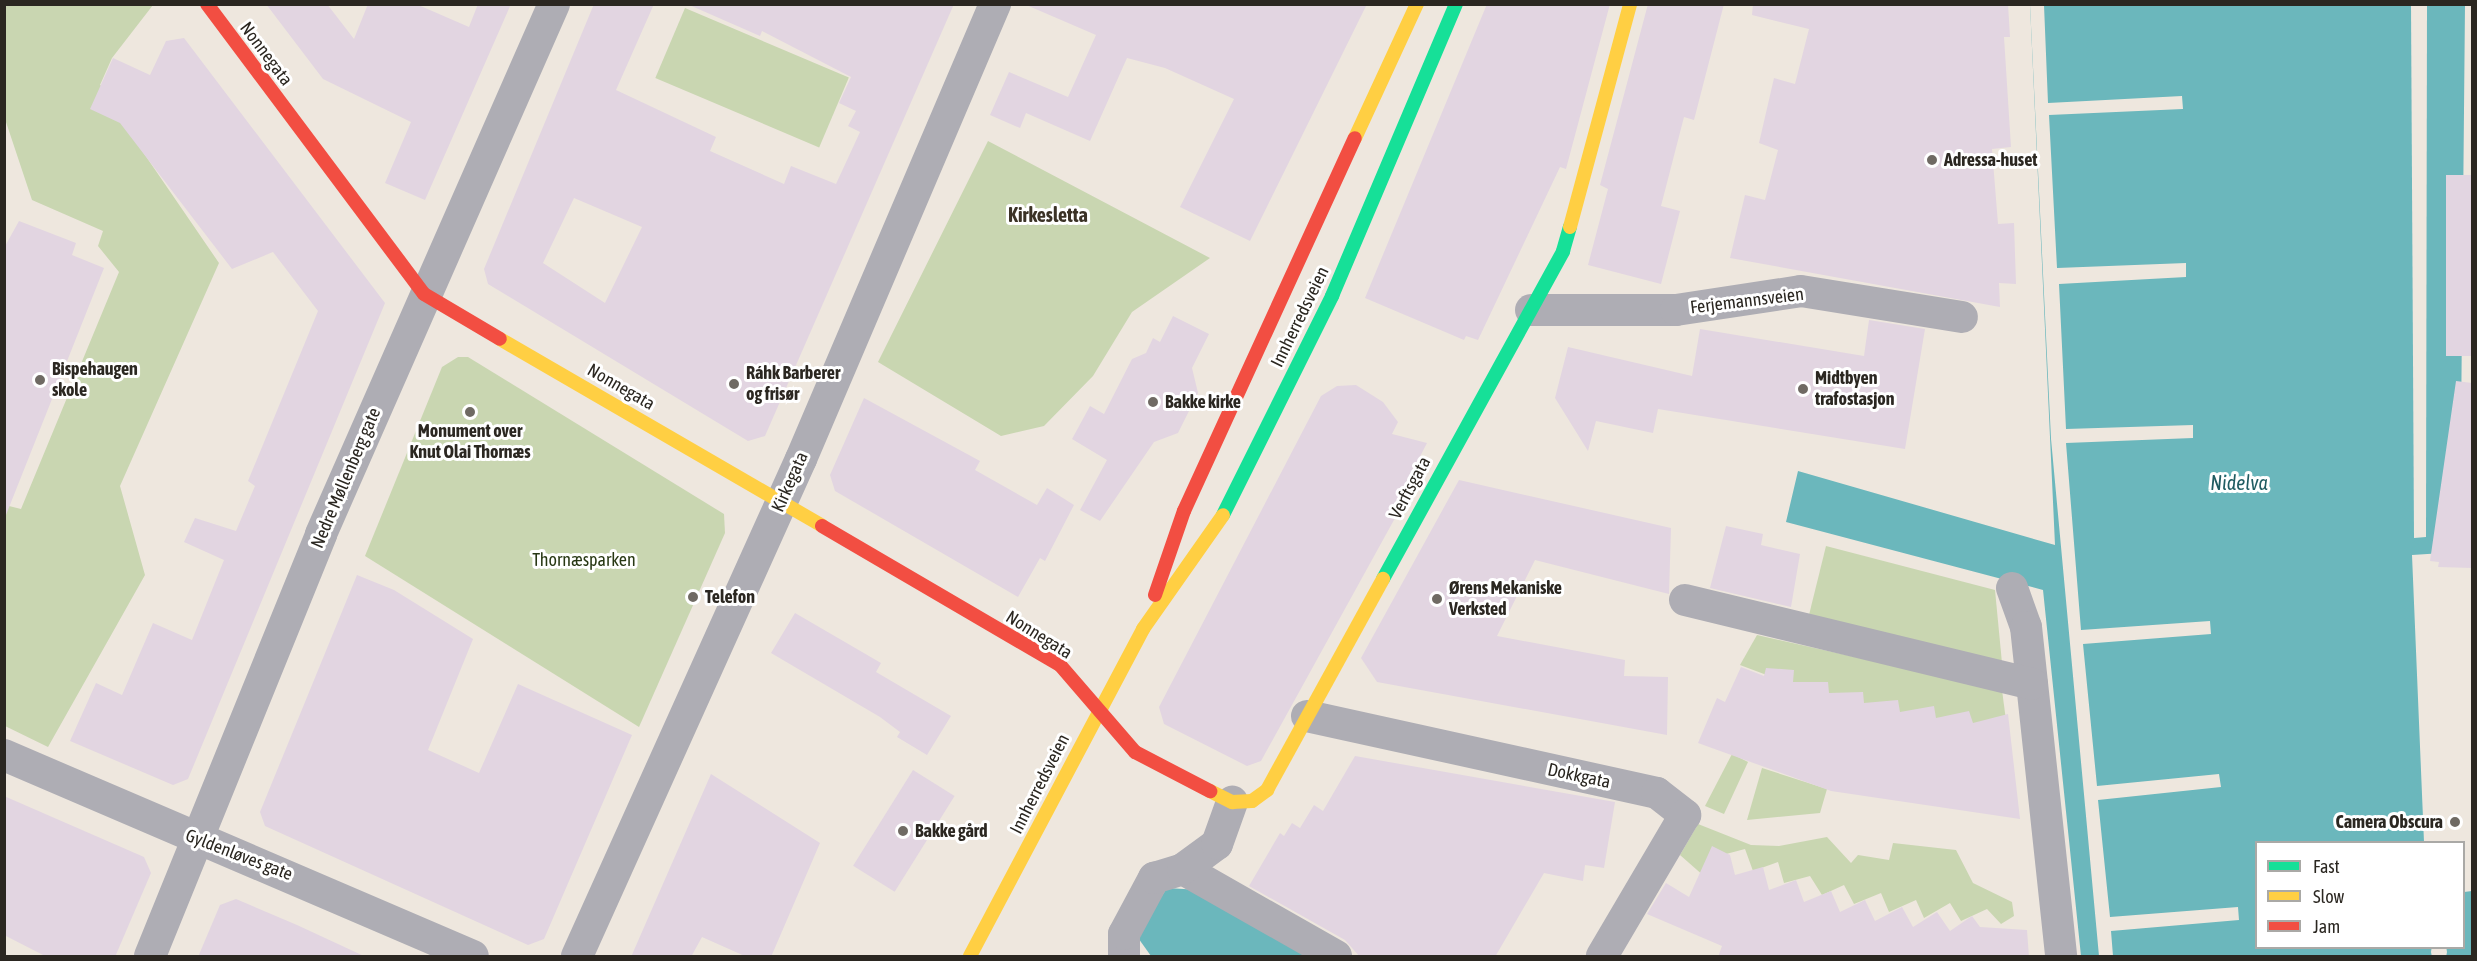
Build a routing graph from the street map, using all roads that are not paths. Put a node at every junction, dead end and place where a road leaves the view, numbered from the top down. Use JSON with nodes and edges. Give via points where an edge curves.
{"nodes":[{"id":1,"x":207,"y":4,"type":"edge"},
{"id":2,"x":554,"y":4,"type":"edge"},
{"id":3,"x":994,"y":4,"type":"edge"},
{"id":4,"x":1417,"y":4,"type":"edge"},
{"id":5,"x":1456,"y":4,"type":"edge"},
{"id":6,"x":1630,"y":4,"type":"edge"},
{"id":7,"x":424,"y":294,"type":"junction"},
{"id":8,"x":1531,"y":310,"type":"junction"},
{"id":9,"x":1962,"y":316,"type":"dead end"},
{"id":10,"x":782,"y":500,"type":"junction"},
{"id":11,"x":2012,"y":588,"type":"dead end"},
{"id":12,"x":1685,"y":600,"type":"dead end"},
{"id":13,"x":1143,"y":629,"type":"junction"},
{"id":14,"x":2032,"y":684,"type":"junction"},
{"id":15,"x":1098,"y":711,"type":"junction"},
{"id":16,"x":1307,"y":716,"type":"junction"},
{"id":17,"x":4,"y":754,"type":"edge"},
{"id":18,"x":1233,"y":802,"type":"junction"},
{"id":19,"x":200,"y":839,"type":"junction"},
{"id":20,"x":1183,"y":869,"type":"junction"},
{"id":21,"x":150,"y":957,"type":"edge"},
{"id":22,"x":473,"y":957,"type":"edge"},
{"id":23,"x":577,"y":957,"type":"edge"},
{"id":24,"x":970,"y":957,"type":"edge"},
{"id":25,"x":1124,"y":957,"type":"edge"},
{"id":26,"x":1336,"y":957,"type":"edge"},
{"id":27,"x":1602,"y":957,"type":"edge"},
{"id":28,"x":2061,"y":957,"type":"edge"}],
"edges":[{"from":1,"to":7,"type":"street","name":"Nonnegata"},
{"from":2,"to":7,"type":"street","name":"Nedre Møllenberg gate","via":[[461,225]]},
{"from":3,"to":10,"type":"street","name":"Kirkegata"},
{"from":4,"to":13,"type":"street","name":"Innherredsveien","via":[[1184,511]]},
{"from":5,"to":13,"type":"street","name":"Innherredsveien","via":[[1332,296],[1242,477],[1215,530]]},
{"from":6,"to":8,"type":"street","name":"Verftsgata","via":[[1563,251]]},
{"from":7,"to":10,"type":"street","name":"Nonnegata"},
{"from":7,"to":19,"type":"street","name":"Nedre Møllenberg gate"},
{"from":8,"to":9,"type":"street","name":"Ferjemannsveien","via":[[1676,310],[1801,291]]},
{"from":8,"to":16,"type":"street","name":"Verftsgata","via":[[1492,371]]},
{"from":10,"to":15,"type":"street","name":"Nonnegata","via":[[1060,665]]},
{"from":10,"to":23,"type":"street","name":"Kirkegata"},
{"from":11,"to":14,"type":"street","via":[[2026,627]]},
{"from":12,"to":14,"type":"street"},
{"from":13,"to":15,"type":"street","name":"Innherredsveien"},
{"from":14,"to":28,"type":"street"},
{"from":15,"to":18,"type":"street","via":[[1135,752]]},
{"from":15,"to":24,"type":"street","name":"Innherredsveien"},
{"from":16,"to":18,"type":"street","name":"Verftsgata","via":[[1267,790],[1252,801]]},
{"from":16,"to":27,"type":"street","name":"Dokkgata","via":[[1657,793],[1685,815]]},
{"from":17,"to":19,"type":"street","name":"Gyldenløves gate"},
{"from":18,"to":20,"type":"street","via":[[1217,844]]},
{"from":19,"to":21,"type":"street","name":"Nedre Møllenberg gate"},
{"from":19,"to":22,"type":"street","name":"Gyldenløves gate"},
{"from":20,"to":25,"type":"street","via":[[1154,878],[1124,934]]},
{"from":20,"to":26,"type":"street"}]}
